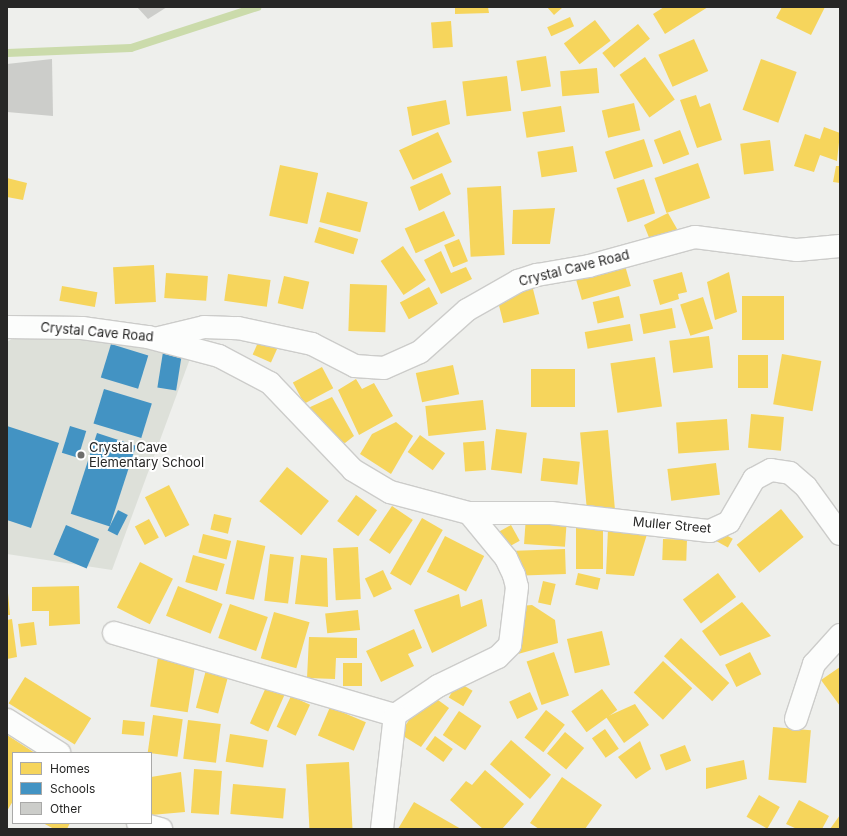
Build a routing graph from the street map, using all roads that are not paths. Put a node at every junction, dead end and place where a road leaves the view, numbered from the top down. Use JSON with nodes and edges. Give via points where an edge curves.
{"nodes":[{"id":1,"x":840,"y":246,"type":"edge"},
{"id":2,"x":7,"y":327,"type":"edge"},
{"id":3,"x":157,"y":339,"type":"junction"},
{"id":4,"x":469,"y":513,"type":"junction"},
{"id":5,"x":840,"y":534,"type":"edge"},
{"id":6,"x":114,"y":633,"type":"dead end"},
{"id":7,"x":840,"y":636,"type":"edge"},
{"id":8,"x":395,"y":714,"type":"junction"},
{"id":9,"x":796,"y":719,"type":"dead end"},
{"id":10,"x":7,"y":720,"type":"edge"},
{"id":11,"x":57,"y":752,"type":"edge"},
{"id":12,"x":142,"y":824,"type":"edge"},
{"id":13,"x":160,"y":829,"type":"edge"},
{"id":14,"x":382,"y":829,"type":"edge"}],
"edges":[{"from":1,"to":3,"type":"street","name":"Crystal Cave Road","via":[[797,250],[696,237],[537,275],[518,281],[467,310],[420,352],[384,368],[355,366],[312,344],[238,328],[204,327]]},
{"from":2,"to":3,"type":"street","name":"Crystal Cave Road","via":[[82,328]]},
{"from":3,"to":4,"type":"street","name":"Muller Street","via":[[219,356],[250,370],[270,383],[343,462],[390,492]]},
{"from":4,"to":5,"type":"street","name":"Muller Street","via":[[551,513],[710,531],[729,522],[754,479],[771,470],[790,473],[806,487]]},
{"from":4,"to":8,"type":"street","via":[[506,558],[514,575],[517,587],[510,645],[498,657],[438,686]]},
{"from":6,"to":8,"type":"street"},
{"from":7,"to":9,"type":"street","via":[[814,664]]},
{"from":8,"to":14,"type":"street"},
{"from":10,"to":11,"type":"street"},
{"from":12,"to":13,"type":"street"}]}
